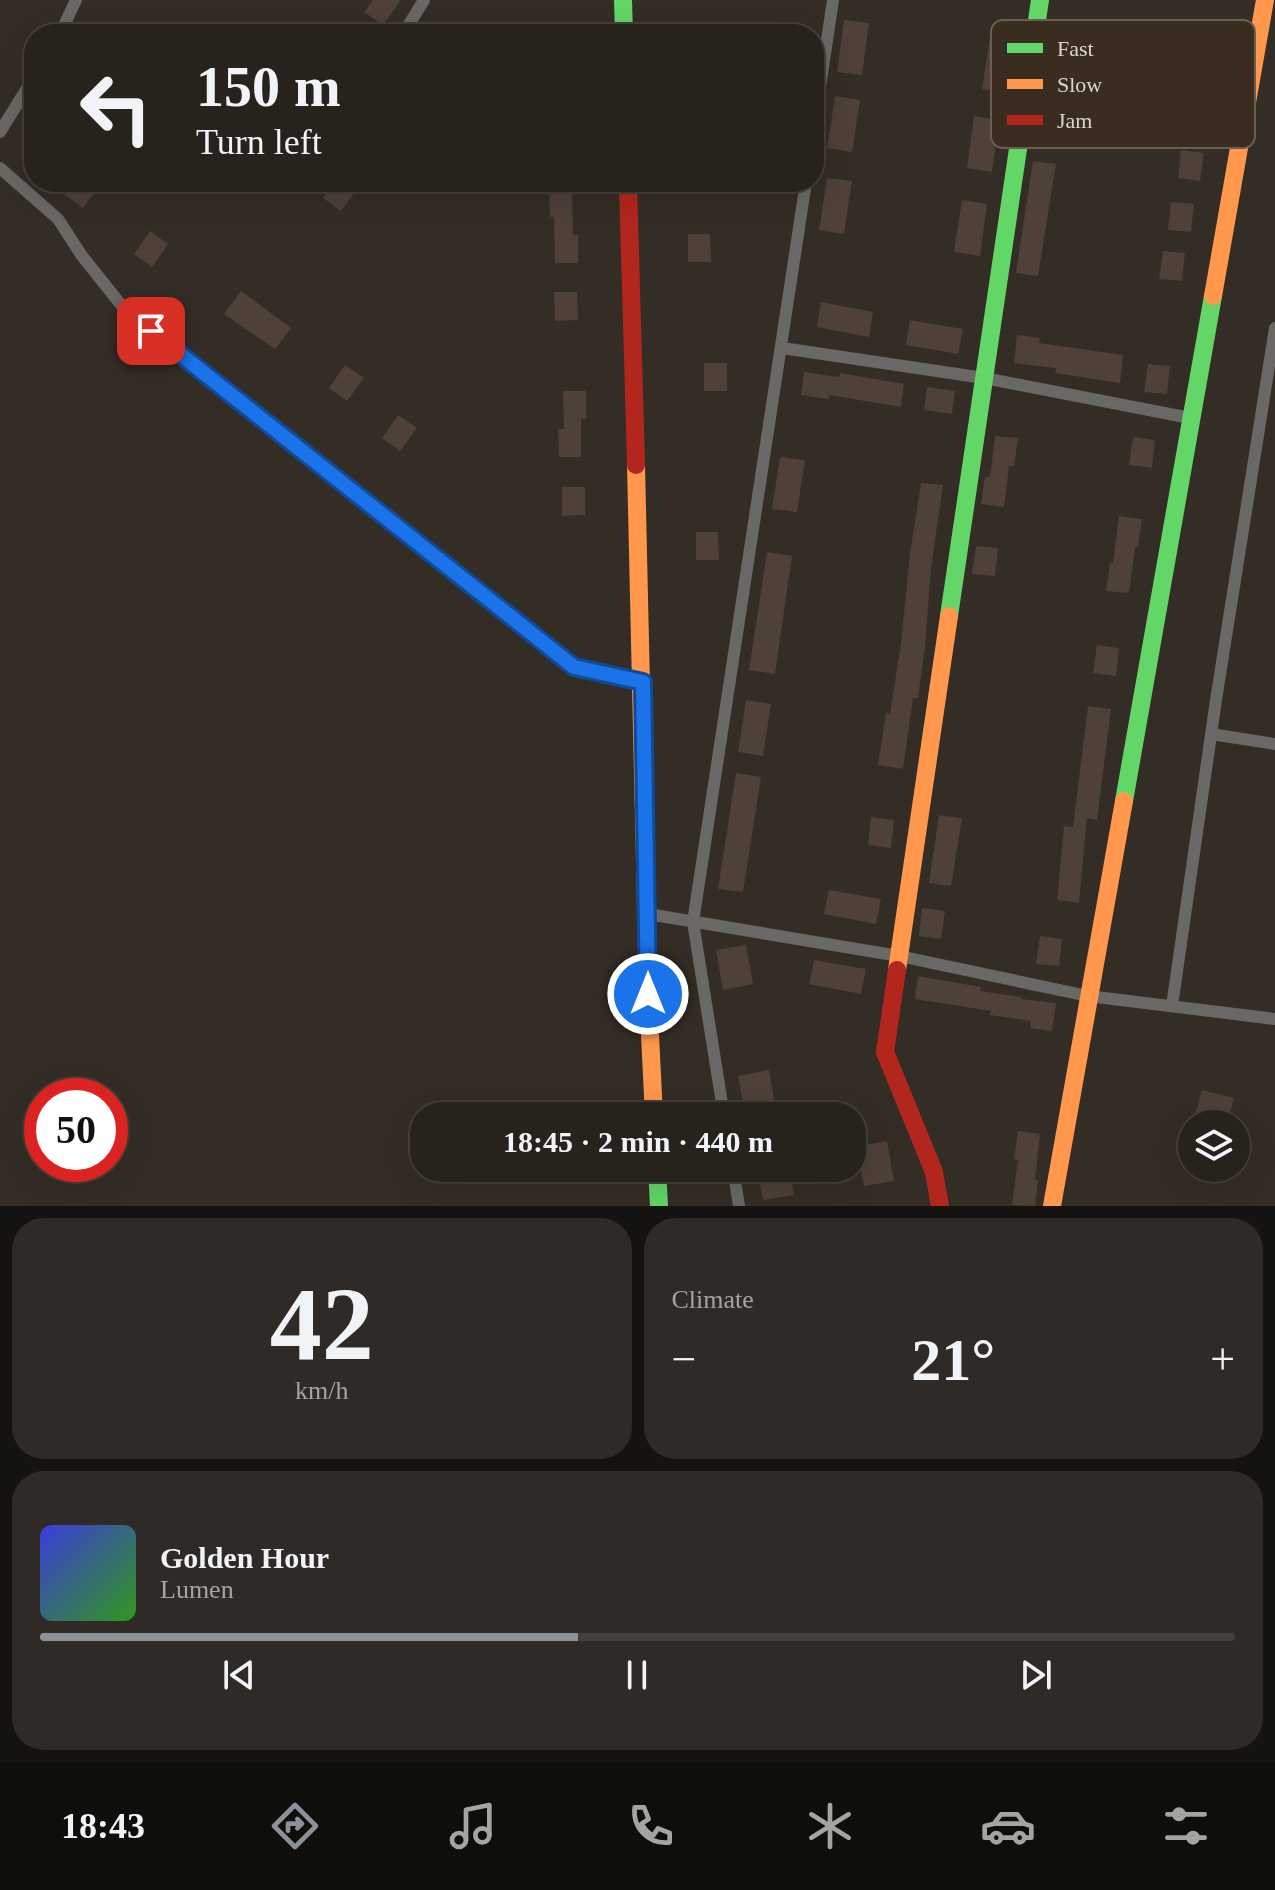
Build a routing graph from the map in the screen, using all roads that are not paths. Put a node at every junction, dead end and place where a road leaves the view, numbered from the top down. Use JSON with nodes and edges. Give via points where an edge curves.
{"nodes":[{"id":1,"x":76,"y":0,"type":"edge"},
{"id":2,"x":424,"y":0,"type":"edge"},
{"id":3,"x":623,"y":0,"type":"edge"},
{"id":4,"x":833,"y":0,"type":"edge"},
{"id":5,"x":1040,"y":0,"type":"edge"},
{"id":6,"x":1265,"y":0,"type":"edge"},
{"id":7,"x":1037,"y":20,"type":"edge"},
{"id":8,"x":65,"y":24,"type":"edge"},
{"id":9,"x":409,"y":24,"type":"edge"},
{"id":10,"x":624,"y":24,"type":"edge"},
{"id":11,"x":1255,"y":56,"type":"edge"},
{"id":12,"x":824,"y":60,"type":"edge"},
{"id":13,"x":24,"y":93,"type":"edge"},
{"id":14,"x":0,"y":132,"type":"edge"},
{"id":15,"x":1018,"y":148,"type":"edge"},
{"id":16,"x":1238,"y":148,"type":"edge"},
{"id":17,"x":0,"y":168,"type":"edge"},
{"id":18,"x":24,"y":189,"type":"edge"},
{"id":19,"x":27,"y":192,"type":"edge"},
{"id":20,"x":628,"y":192,"type":"edge"},
{"id":21,"x":805,"y":192,"type":"edge"},
{"id":22,"x":1275,"y":328,"type":"edge"},
{"id":23,"x":782,"y":348,"type":"junction"},
{"id":24,"x":984,"y":378,"type":"junction"},
{"id":25,"x":1270,"y":390,"type":"edge"},
{"id":26,"x":1190,"y":418,"type":"junction"},
{"id":27,"x":643,"y":682,"type":"junction"},
{"id":28,"x":1211,"y":734,"type":"junction"},
{"id":29,"x":1275,"y":744,"type":"edge"},
{"id":30,"x":648,"y":914,"type":"junction"},
{"id":31,"x":693,"y":922,"type":"junction"},
{"id":32,"x":899,"y":956,"type":"junction"},
{"id":33,"x":1088,"y":996,"type":"junction"},
{"id":34,"x":1172,"y":1006,"type":"junction"},
{"id":35,"x":1275,"y":1019,"type":"edge"},
{"id":36,"x":653,"y":1102,"type":"edge"},
{"id":37,"x":722,"y":1102,"type":"edge"},
{"id":38,"x":658,"y":1182,"type":"edge"},
{"id":39,"x":735,"y":1182,"type":"edge"},
{"id":40,"x":659,"y":1206,"type":"edge"},
{"id":41,"x":739,"y":1206,"type":"edge"},
{"id":42,"x":940,"y":1206,"type":"edge"},
{"id":43,"x":1052,"y":1206,"type":"edge"}],
"edges":[{"from":1,"to":8,"type":"street"},
{"from":2,"to":9,"type":"street"},
{"from":3,"to":10,"type":"street"},
{"from":4,"to":12,"type":"street"},
{"from":5,"to":7,"type":"street"},
{"from":6,"to":11,"type":"street"},
{"from":13,"to":14,"type":"street"},
{"from":15,"to":24,"type":"street"},
{"from":16,"to":26,"type":"street"},
{"from":17,"to":18,"type":"street"},
{"from":19,"to":27,"type":"street","via":[[58,219],[126,311],[574,667]]},
{"from":20,"to":27,"type":"street"},
{"from":21,"to":23,"type":"street"},
{"from":22,"to":25,"type":"street"},
{"from":23,"to":24,"type":"street"},
{"from":23,"to":31,"type":"street"},
{"from":24,"to":26,"type":"street"},
{"from":24,"to":32,"type":"street"},
{"from":25,"to":28,"type":"street"},
{"from":26,"to":33,"type":"street"},
{"from":27,"to":30,"type":"street"},
{"from":28,"to":29,"type":"street"},
{"from":28,"to":34,"type":"street"},
{"from":30,"to":31,"type":"street"},
{"from":30,"to":36,"type":"street"},
{"from":31,"to":32,"type":"street"},
{"from":31,"to":37,"type":"street"},
{"from":32,"to":33,"type":"street"},
{"from":32,"to":42,"type":"street","via":[[885,1052],[934,1172]]},
{"from":33,"to":34,"type":"street"},
{"from":33,"to":43,"type":"street"},
{"from":34,"to":35,"type":"street"},
{"from":38,"to":40,"type":"street"},
{"from":39,"to":41,"type":"street"}]}
